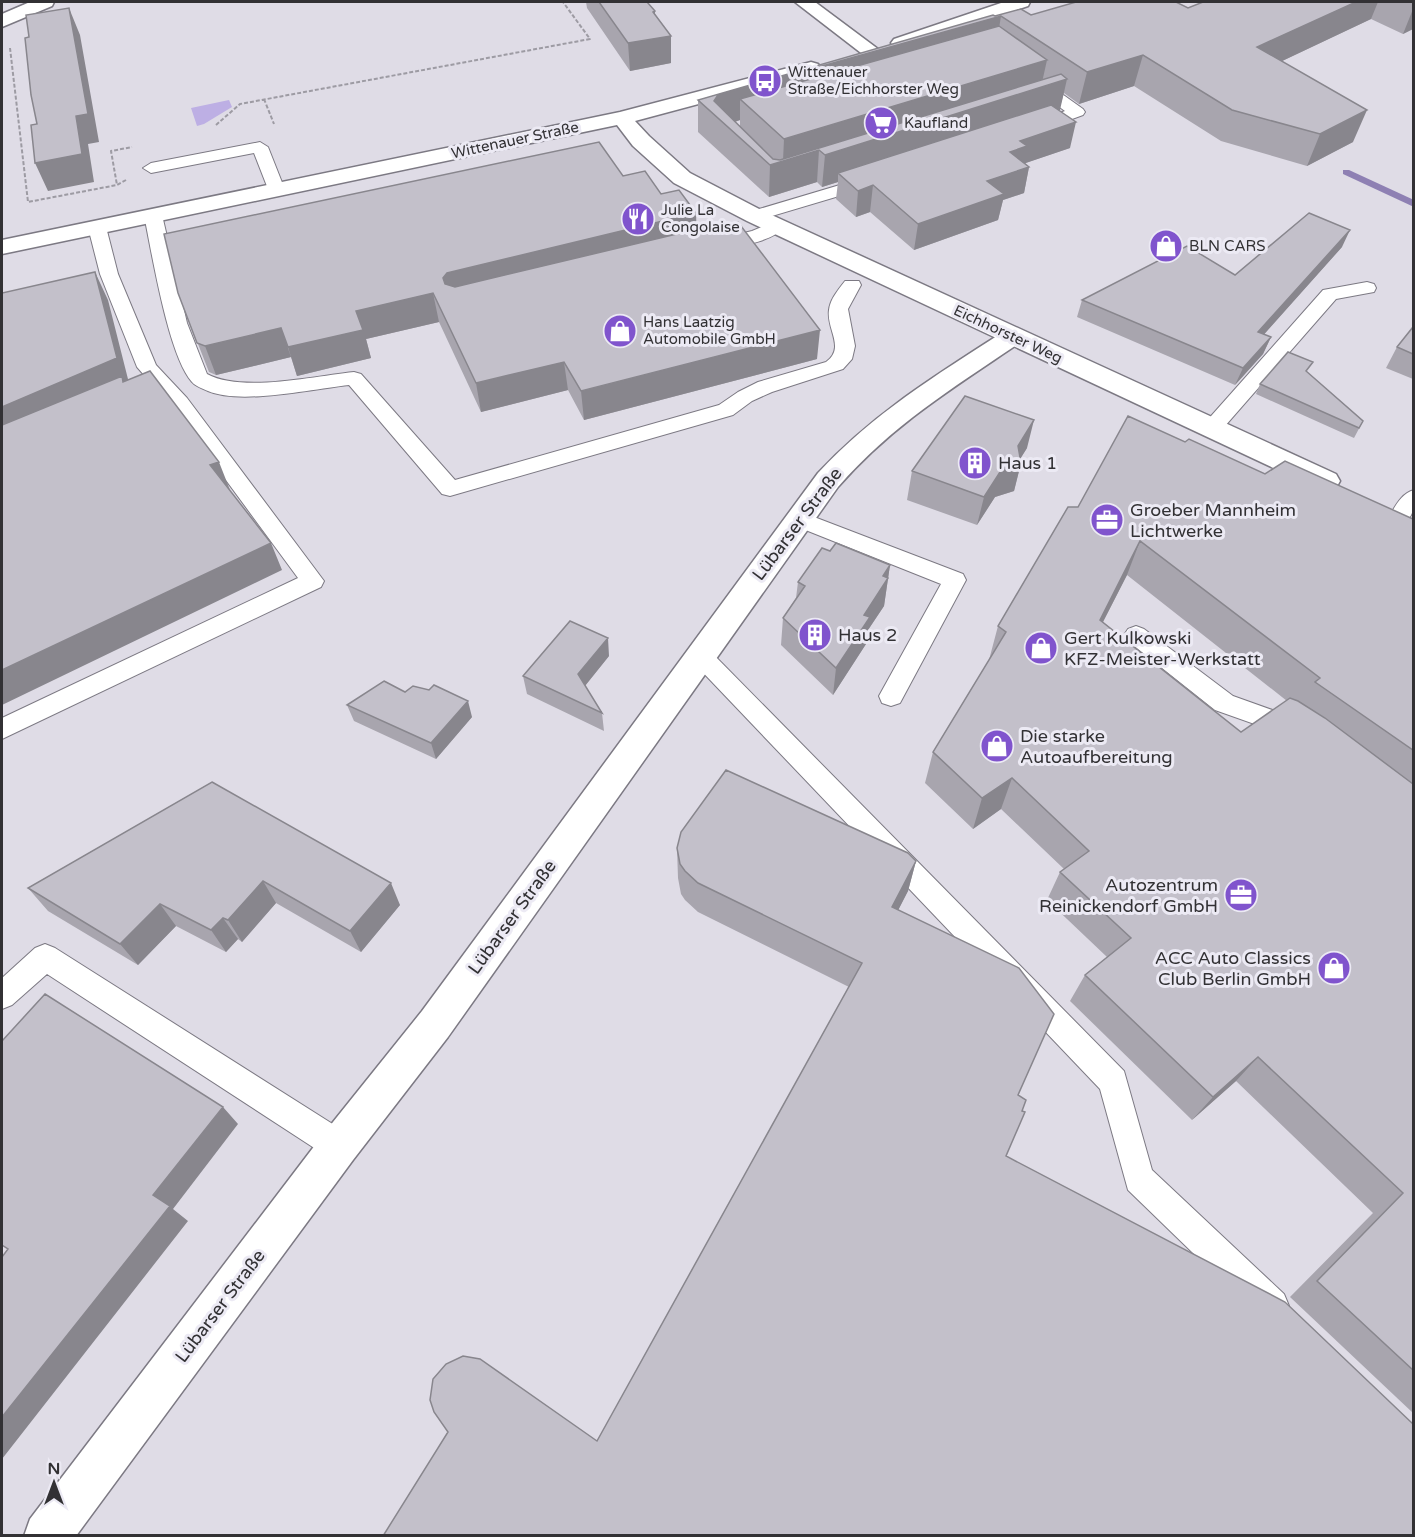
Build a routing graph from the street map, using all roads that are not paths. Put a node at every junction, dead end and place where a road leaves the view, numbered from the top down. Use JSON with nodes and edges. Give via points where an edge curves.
{"nodes":[{"id":1,"x":45,"y":2,"type":"edge"},
{"id":2,"x":804,"y":2,"type":"edge"},
{"id":3,"x":1021,"y":2,"type":"edge"},
{"id":4,"x":4,"y":16,"type":"edge"},
{"id":5,"x":872,"y":52,"type":"junction"},
{"id":6,"x":1021,"y":72,"type":"edge"},
{"id":7,"x":1056,"y":97,"type":"junction"},
{"id":8,"x":1034,"y":104,"type":"edge"},
{"id":9,"x":622,"y":118,"type":"junction"},
{"id":10,"x":1022,"y":131,"type":"edge"},
{"id":11,"x":151,"y":168,"type":"road end"},
{"id":12,"x":882,"y":177,"type":"edge"},
{"id":13,"x":276,"y":190,"type":"junction"},
{"id":14,"x":153,"y":216,"type":"junction"},
{"id":15,"x":755,"y":216,"type":"junction"},
{"id":16,"x":776,"y":226,"type":"junction"},
{"id":17,"x":97,"y":227,"type":"junction"},
{"id":18,"x":2,"y":247,"type":"edge"},
{"id":19,"x":700,"y":249,"type":"edge"},
{"id":20,"x":109,"y":274,"type":"junction"},
{"id":21,"x":88,"y":279,"type":"edge"},
{"id":22,"x":852,"y":285,"type":"dead end"},
{"id":23,"x":1367,"y":288,"type":"dead end"},
{"id":24,"x":1012,"y":337,"type":"junction"},
{"id":25,"x":161,"y":383,"type":"junction"},
{"id":26,"x":140,"y":392,"type":"edge"},
{"id":27,"x":1211,"y":429,"type":"junction"},
{"id":28,"x":1348,"y":491,"type":"edge"},
{"id":29,"x":801,"y":520,"type":"junction"},
{"id":30,"x":1136,"y":635,"type":"dead end"},
{"id":31,"x":700,"y":656,"type":"junction"},
{"id":32,"x":891,"y":696,"type":"dead end"},
{"id":33,"x":2,"y":729,"type":"edge"},
{"id":34,"x":1314,"y":741,"type":"edge"},
{"id":35,"x":2,"y":996,"type":"edge"},
{"id":36,"x":339,"y":1146,"type":"junction"},
{"id":37,"x":1293,"y":1327,"type":"edge"},
{"id":38,"x":47,"y":1536,"type":"edge"}],
"edges":[{"from":1,"to":4,"type":"street"},
{"from":2,"to":5,"type":"street"},
{"from":3,"to":5,"type":"street","name":"Wittenauer Straße"},
{"from":5,"to":9,"type":"street","name":"Wittenauer Straße"},
{"from":6,"to":7,"type":"lane"},
{"from":7,"to":8,"type":"lane"},
{"from":7,"to":10,"type":"lane","via":[[1077,112]]},
{"from":9,"to":13,"type":"street","name":"Wittenauer Straße"},
{"from":9,"to":15,"type":"street","name":"Eichhorster Weg","via":[[682,178]]},
{"from":11,"to":13,"type":"lane","via":[[260,147]]},
{"from":12,"to":15,"type":"lane"},
{"from":13,"to":14,"type":"street","name":"Wittenauer Straße"},
{"from":14,"to":17,"type":"street","name":"Wittenauer Straße"},
{"from":14,"to":22,"type":"lane","via":[[177,323],[198,374],[215,387],[247,390],[354,378],[450,489],[726,410],[763,387],[835,365],[845,352],[838,314]]},
{"from":15,"to":16,"type":"street","name":"Eichhorster Weg"},
{"from":16,"to":19,"type":"lane","via":[[758,235]]},
{"from":16,"to":24,"type":"street","name":"Eichhorster Weg"},
{"from":17,"to":18,"type":"street","name":"Wittenauer Straße"},
{"from":17,"to":20,"type":"lane"},
{"from":20,"to":21,"type":"lane"},
{"from":20,"to":25,"type":"lane","via":[[147,367]]},
{"from":23,"to":27,"type":"lane","via":[[1330,294]]},
{"from":24,"to":27,"type":"street","name":"Eichhorster Weg"},
{"from":24,"to":29,"type":"street","name":"Lübarser Straße","via":[[876,431],[828,480]]},
{"from":25,"to":26,"type":"lane"},
{"from":25,"to":33,"type":"lane","via":[[314,580]]},
{"from":27,"to":28,"type":"street","name":"Eichhorster Weg"},
{"from":29,"to":31,"type":"street","name":"Lübarser Straße"},
{"from":29,"to":32,"type":"lane","via":[[955,580]]},
{"from":30,"to":34,"type":"lane","via":[[1224,703],[1288,724]]},
{"from":31,"to":36,"type":"street","name":"Lübarser Straße","via":[[435,1024]]},
{"from":31,"to":37,"type":"lane","via":[[1113,1081],[1138,1179]]},
{"from":35,"to":36,"type":"lane","via":[[45,957]]},
{"from":36,"to":38,"type":"street","name":"Lübarser Straße"}]}
